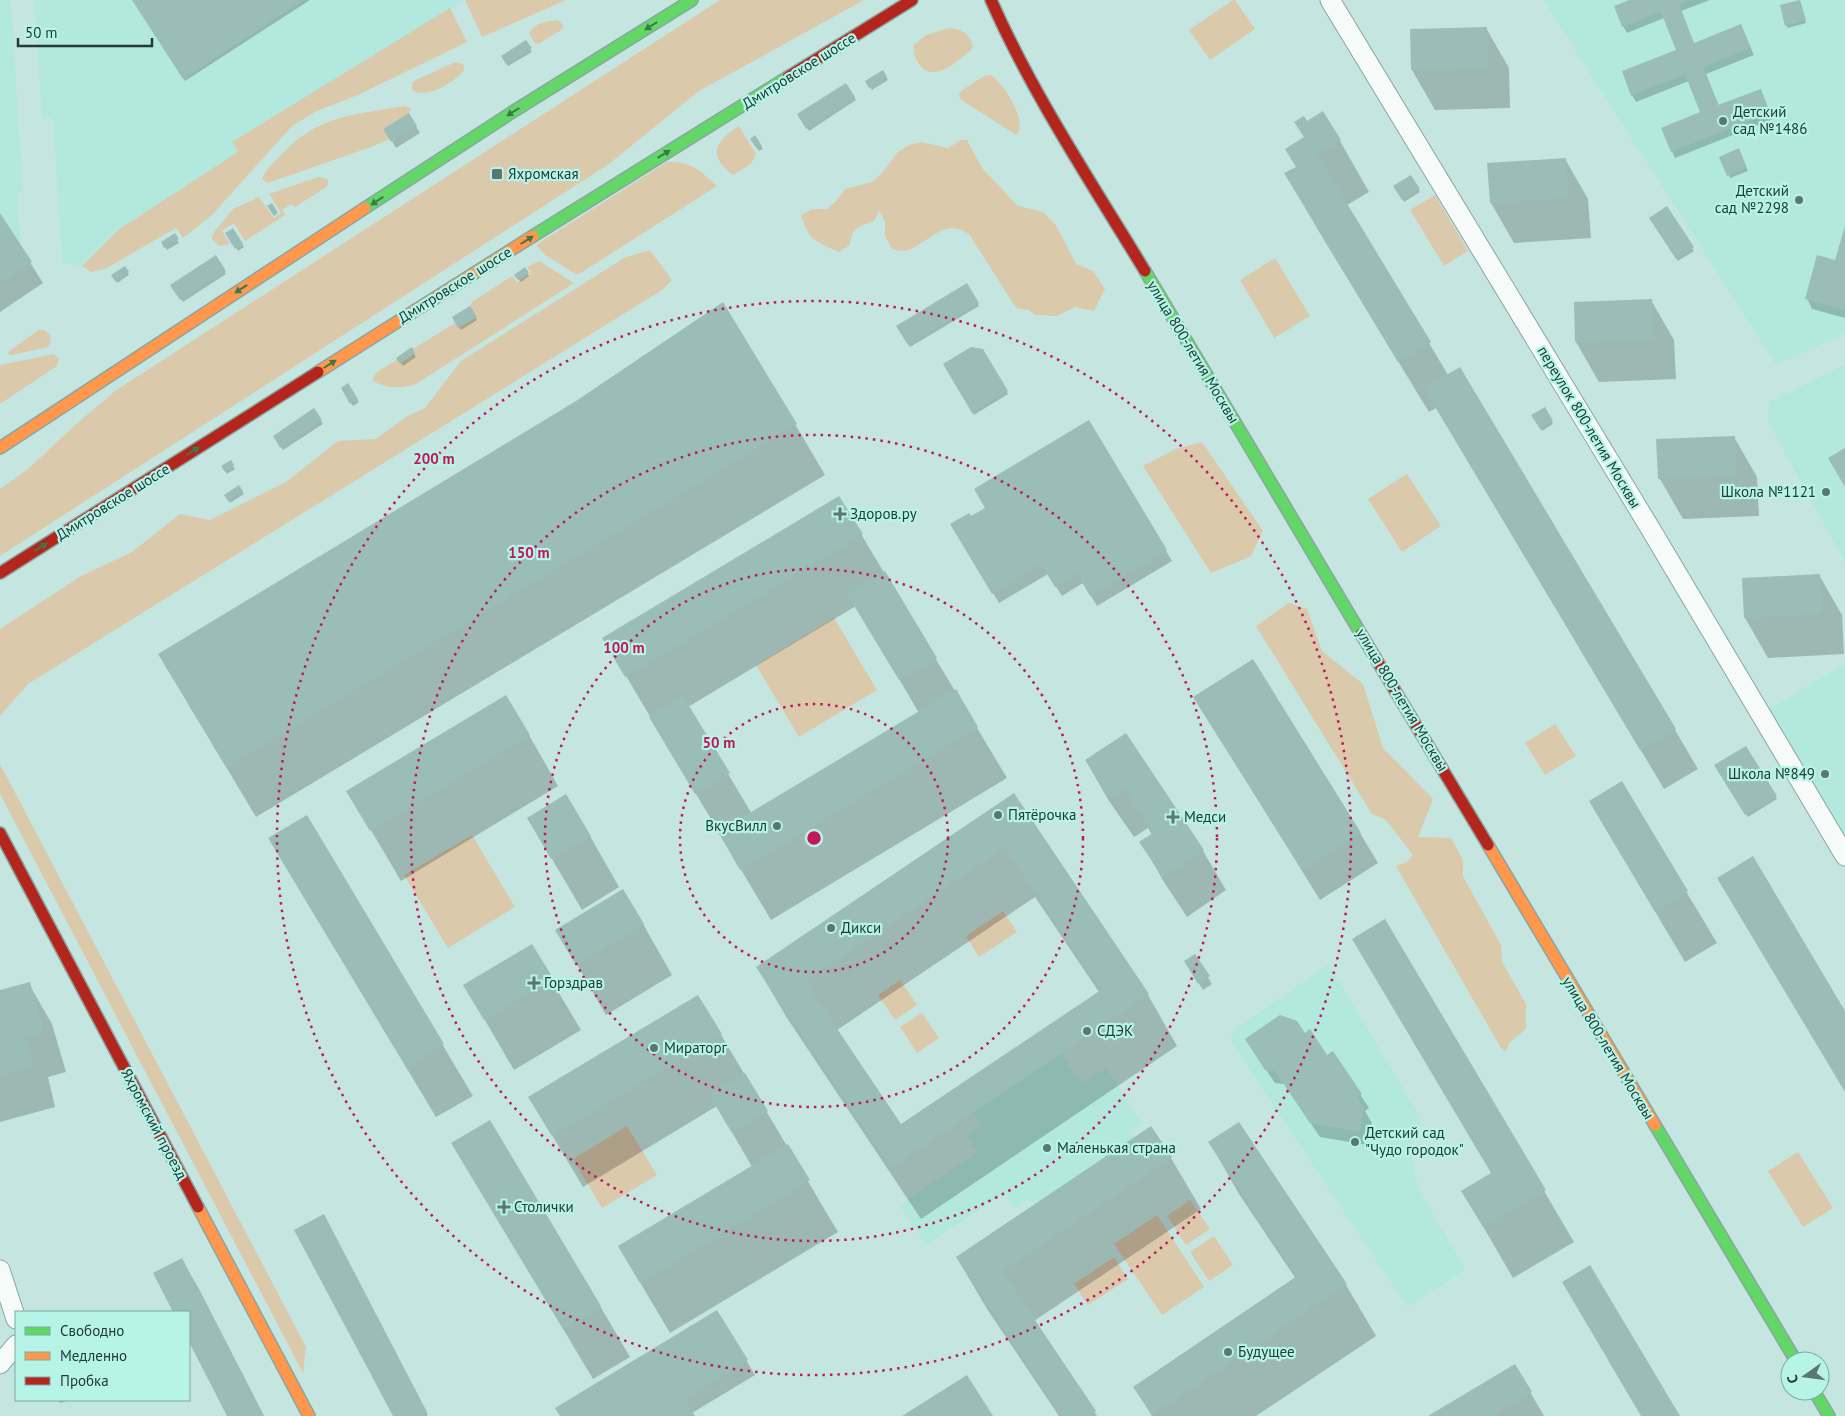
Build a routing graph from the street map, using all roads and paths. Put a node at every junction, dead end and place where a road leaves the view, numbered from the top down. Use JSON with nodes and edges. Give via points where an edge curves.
{"nodes":[{"id":1,"x":692,"y":0,"type":"edge"},
{"id":2,"x":912,"y":0,"type":"edge"},
{"id":3,"x":991,"y":0,"type":"edge"},
{"id":4,"x":1330,"y":0,"type":"edge"},
{"id":5,"x":984,"y":13,"type":"dead end"},
{"id":6,"x":1008,"y":38,"type":"junction"},
{"id":7,"x":0,"y":448,"type":"edge"},
{"id":8,"x":1,"y":572,"type":"edge"},
{"id":9,"x":0,"y":833,"type":"edge"},
{"id":10,"x":1845,"y":856,"type":"edge"},
{"id":11,"x":8,"y":864,"type":"edge"},
{"id":12,"x":0,"y":1270,"type":"edge"},
{"id":13,"x":15,"y":1316,"type":"edge"},
{"id":14,"x":15,"y":1345,"type":"edge"},
{"id":15,"x":1790,"y":1351,"type":"edge"},
{"id":16,"x":0,"y":1364,"type":"edge"},
{"id":17,"x":1820,"y":1401,"type":"edge"},
{"id":18,"x":309,"y":1416,"type":"edge"},
{"id":19,"x":1829,"y":1416,"type":"edge"}],
"edges":[{"from":1,"to":7,"type":"main road","one_way":true,"via":[[503,118]]},
{"from":8,"to":2,"type":"main road","name":"Дмитровское шоссе","one_way":true},
{"from":3,"to":6,"type":"main road","name":"улица 800-летия Москвы"},
{"from":4,"to":10,"type":"street","name":"переулок 800-летия Москвы"},
{"from":5,"to":6,"type":"main road","name":"улица 800-летия Москвы"},
{"from":6,"to":15,"type":"main road","name":"улица 800-летия Москвы"},
{"from":9,"to":11,"type":"main road","name":"Яхромский проезд"},
{"from":11,"to":18,"type":"main road","name":"Яхромский проезд"},
{"from":12,"to":13,"type":"street"},
{"from":14,"to":16,"type":"street"},
{"from":17,"to":19,"type":"main road"}]}
